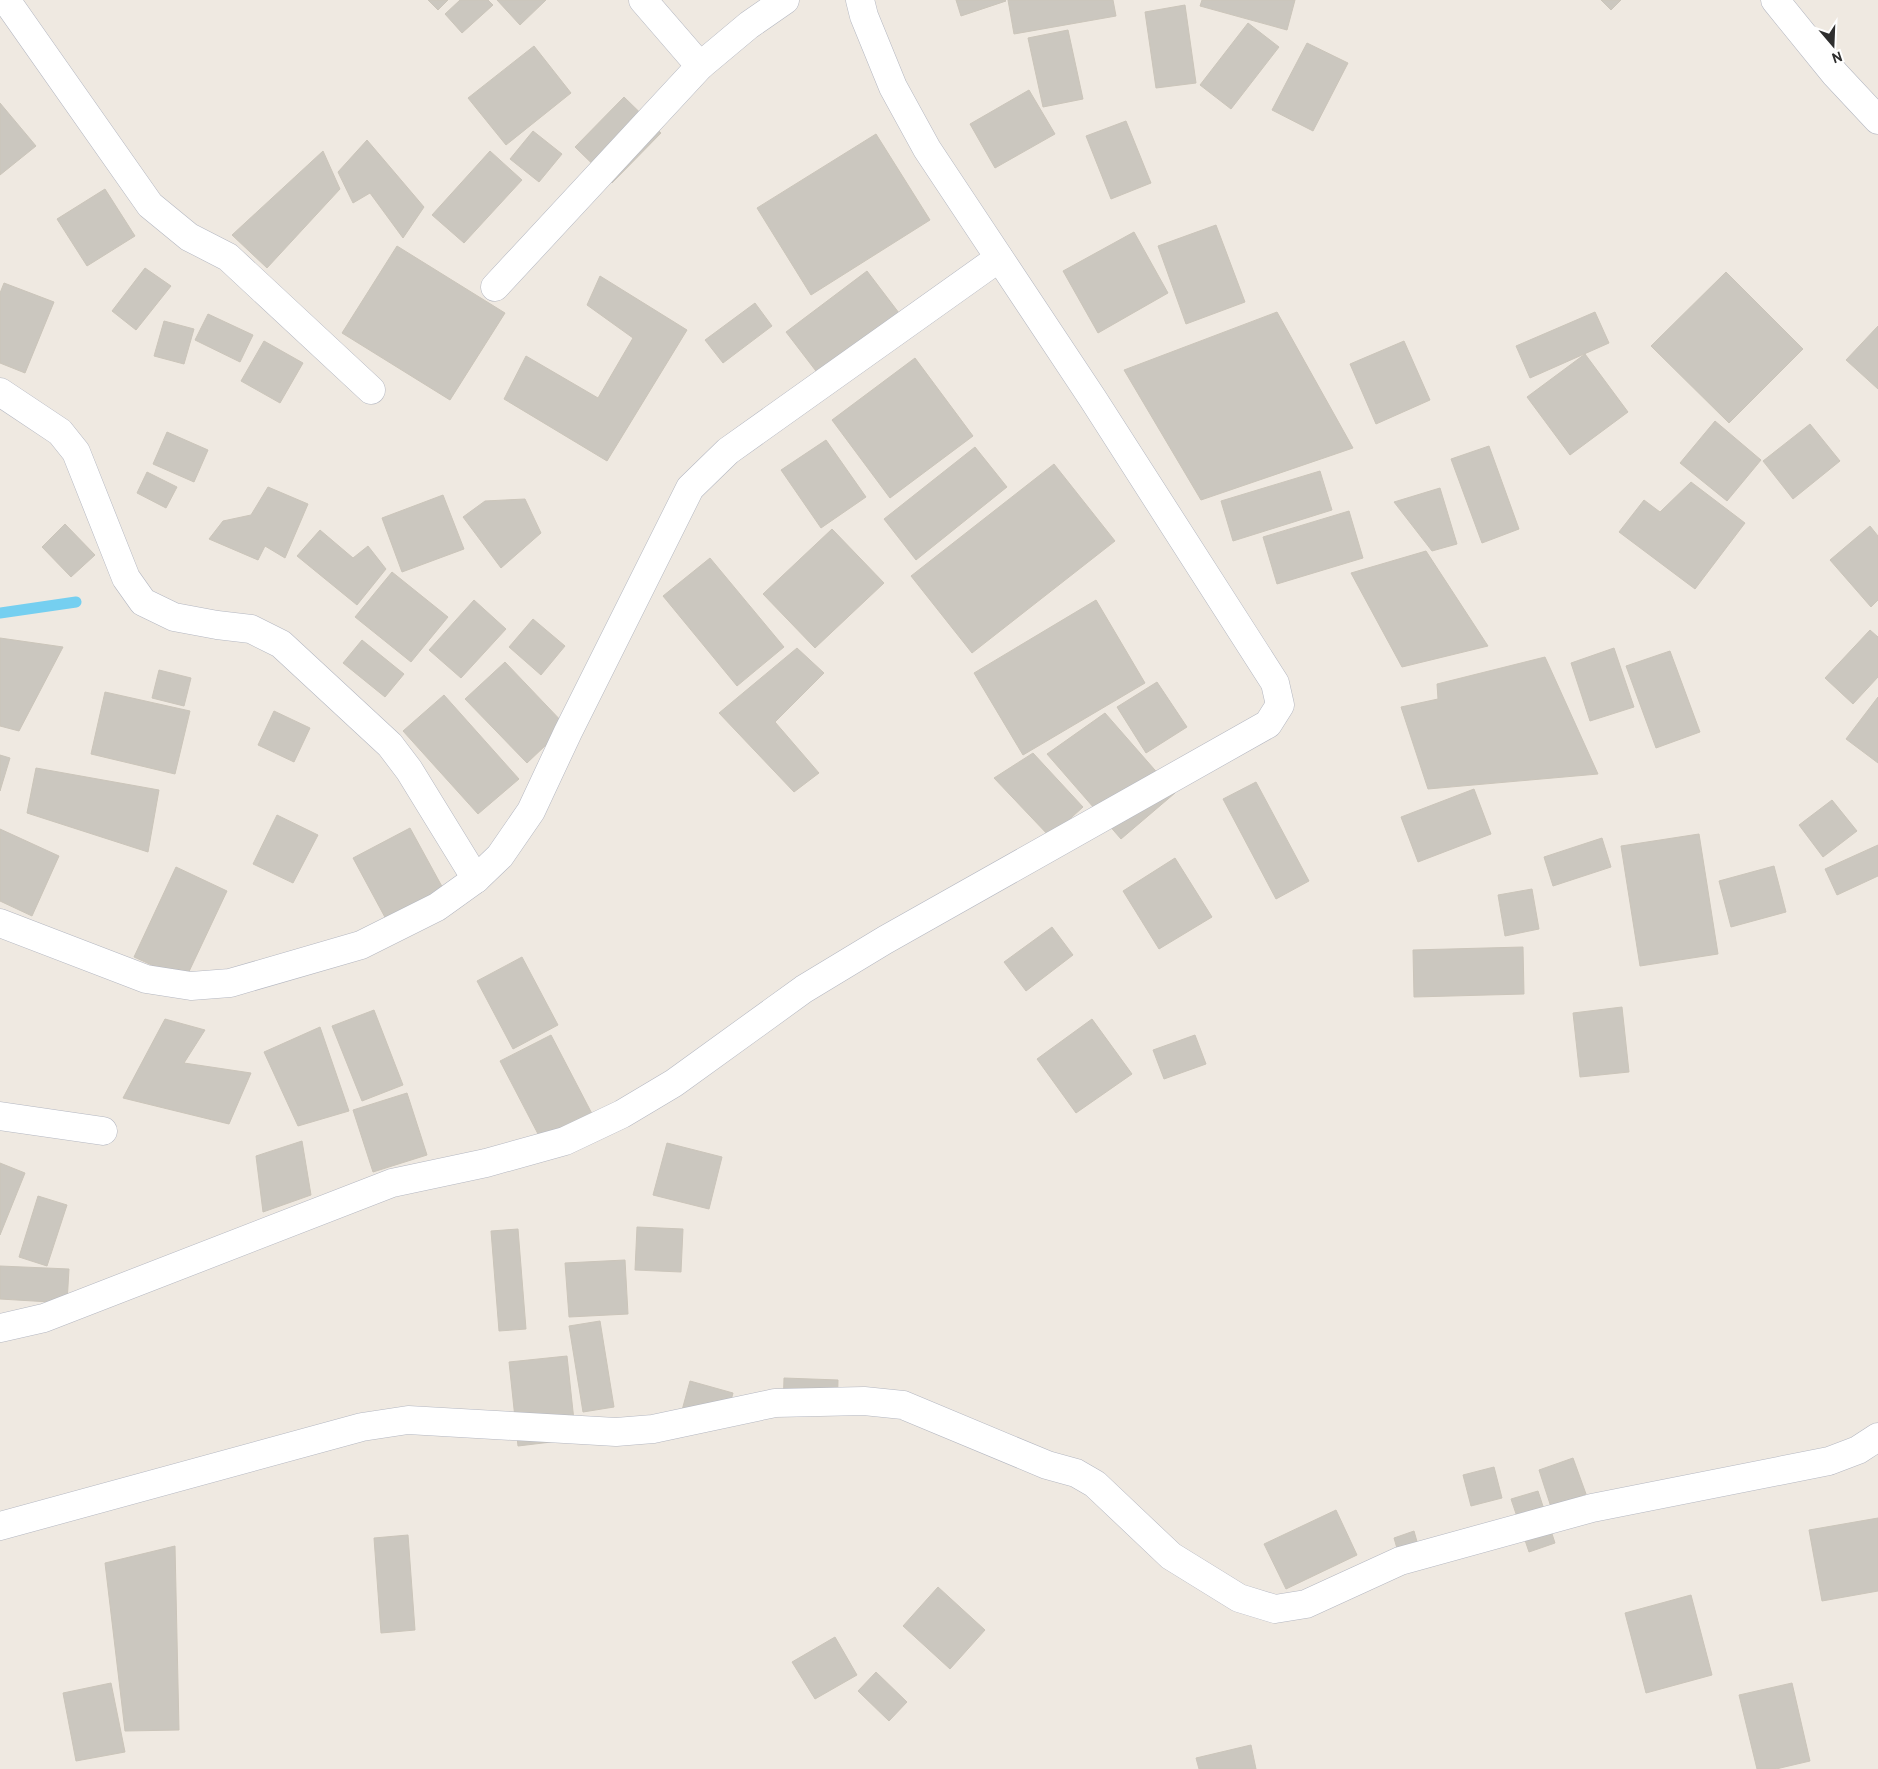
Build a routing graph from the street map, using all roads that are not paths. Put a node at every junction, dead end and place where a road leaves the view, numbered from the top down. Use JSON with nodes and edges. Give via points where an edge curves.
{"nodes":[{"id":1,"x":6,"y":0,"type":"edge"},
{"id":2,"x":643,"y":0,"type":"edge"},
{"id":3,"x":785,"y":0,"type":"edge"},
{"id":4,"x":860,"y":0,"type":"edge"},
{"id":5,"x":1774,"y":0,"type":"edge"},
{"id":6,"x":700,"y":66,"type":"junction"},
{"id":7,"x":1878,"y":120,"type":"edge"},
{"id":8,"x":999,"y":258,"type":"junction"},
{"id":9,"x":496,"y":287,"type":"dead end"},
{"id":10,"x":371,"y":390,"type":"dead end"},
{"id":11,"x":0,"y":392,"type":"edge"},
{"id":12,"x":476,"y":880,"type":"junction"},
{"id":13,"x":0,"y":923,"type":"edge"},
{"id":14,"x":0,"y":1116,"type":"edge"},
{"id":15,"x":103,"y":1131,"type":"dead end"},
{"id":16,"x":0,"y":1328,"type":"edge"},
{"id":17,"x":1878,"y":1437,"type":"edge"},
{"id":18,"x":0,"y":1526,"type":"edge"}],
"edges":[{"from":1,"to":10,"type":"street","via":[[150,205],[189,237],[228,257]]},
{"from":2,"to":6,"type":"street"},
{"from":3,"to":6,"type":"street"},
{"from":4,"to":8,"type":"street","via":[[893,87],[927,149]]},
{"from":5,"to":7,"type":"street"},
{"from":6,"to":9,"type":"street"},
{"from":8,"to":12,"type":"street","via":[[728,451],[690,488],[531,811],[500,856]]},
{"from":8,"to":16,"type":"street","via":[[1275,682],[1280,705],[1268,724],[885,940],[804,989],[674,1083],[622,1114],[565,1141],[486,1164],[392,1183],[44,1318]]},
{"from":11,"to":12,"type":"street","via":[[60,432],[76,452],[126,578],[143,602],[174,617],[251,629],[281,644],[390,746],[409,770]]},
{"from":12,"to":13,"type":"street","via":[[437,908],[361,945],[230,983],[191,986],[146,978]]},
{"from":14,"to":15,"type":"street"},
{"from":17,"to":18,"type":"street","via":[[1858,1450],[1829,1461],[1592,1508],[1400,1561],[1306,1604],[1275,1609],[1239,1598],[1171,1556],[1095,1484],[1076,1473],[1047,1465],[903,1405],[864,1401],[775,1403],[653,1429],[616,1432],[408,1420],[362,1427]]}]}
